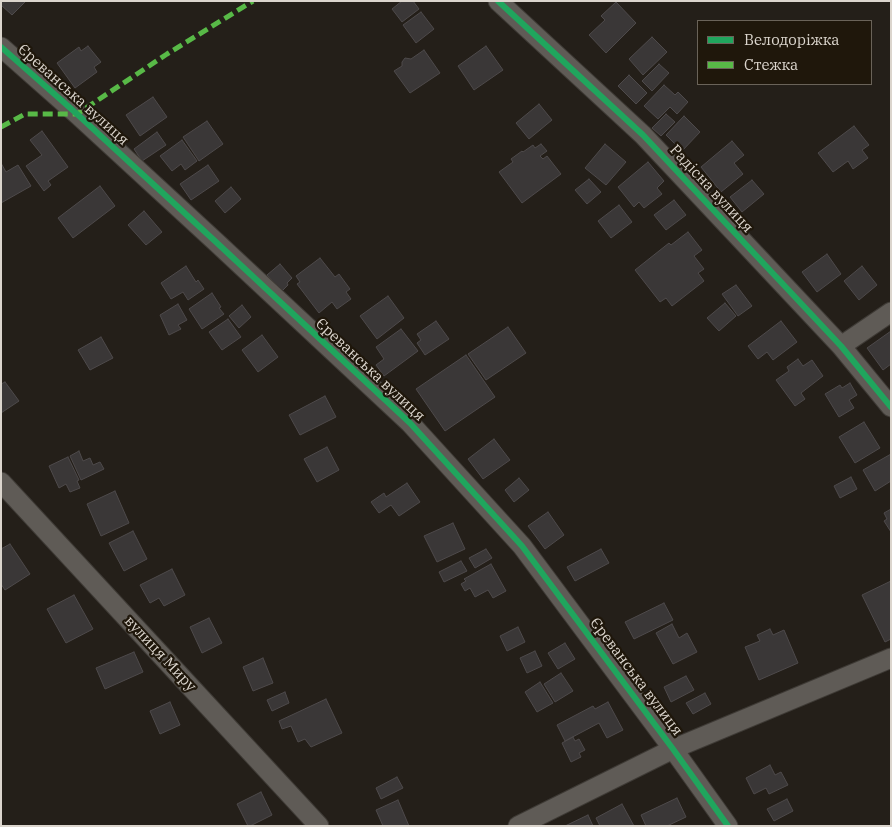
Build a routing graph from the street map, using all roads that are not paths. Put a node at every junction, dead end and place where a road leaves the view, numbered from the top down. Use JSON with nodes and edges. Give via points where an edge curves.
{"nodes":[{"id":1,"x":498,"y":1,"type":"edge"},
{"id":2,"x":1,"y":47,"type":"edge"},
{"id":3,"x":891,"y":312,"type":"edge"},
{"id":4,"x":841,"y":346,"type":"junction"},
{"id":5,"x":891,"y":407,"type":"edge"},
{"id":6,"x":1,"y":482,"type":"edge"},
{"id":7,"x":891,"y":658,"type":"edge"},
{"id":8,"x":674,"y":749,"type":"junction"},
{"id":9,"x":319,"y":826,"type":"edge"},
{"id":10,"x":518,"y":826,"type":"edge"},
{"id":11,"x":728,"y":826,"type":"edge"}],
"edges":[{"from":1,"to":4,"type":"street","name":"Радісна вулиця","via":[[643,135]]},
{"from":2,"to":8,"type":"street","name":"Єреванська вулиця","via":[[410,423],[522,546]]},
{"from":3,"to":4,"type":"street"},
{"from":4,"to":5,"type":"street","name":"Радісна вулиця"},
{"from":6,"to":9,"type":"street","name":"вулиця Миру"},
{"from":7,"to":8,"type":"street"},
{"from":8,"to":10,"type":"street"},
{"from":8,"to":11,"type":"street","name":"Єреванська вулиця"}]}
